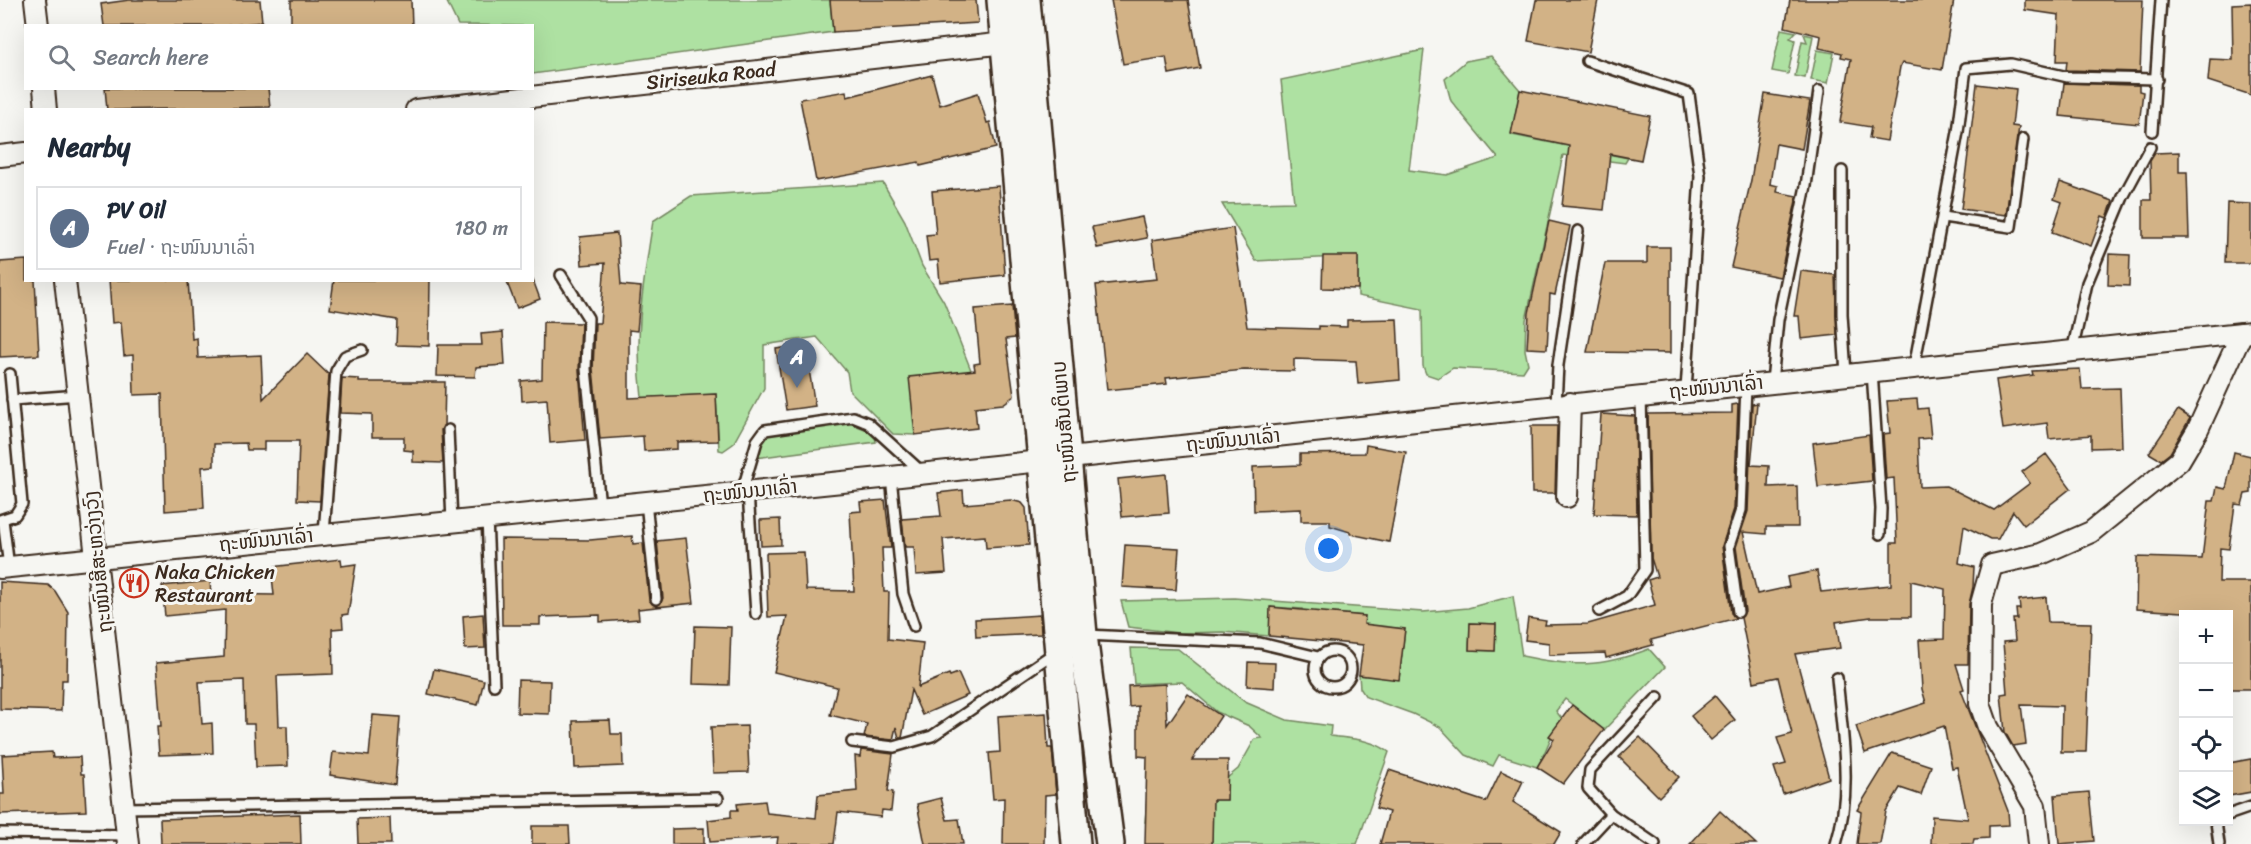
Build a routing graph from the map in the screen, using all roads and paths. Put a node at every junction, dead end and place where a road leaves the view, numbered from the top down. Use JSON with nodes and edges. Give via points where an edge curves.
{"nodes":[{"id":1,"x":35,"y":0,"type":"edge"},
{"id":2,"x":1001,"y":0,"type":"edge"},
{"id":3,"x":1026,"y":0,"type":"edge"},
{"id":4,"x":2161,"y":0,"type":"edge"},
{"id":5,"x":38,"y":24,"type":"edge"},
{"id":6,"x":1005,"y":43,"type":"junction"},
{"id":7,"x":1587,"y":61,"type":"dead end"},
{"id":8,"x":2157,"y":79,"type":"junction"},
{"id":9,"x":44,"y":90,"type":"edge"},
{"id":10,"x":1819,"y":91,"type":"dead end"},
{"id":11,"x":46,"y":108,"type":"edge"},
{"id":12,"x":434,"y":108,"type":"edge"},
{"id":13,"x":2152,"y":131,"type":"dead end"},
{"id":14,"x":2023,"y":139,"type":"dead end"},
{"id":15,"x":2150,"y":147,"type":"dead end"},
{"id":16,"x":24,"y":153,"type":"edge"},
{"id":17,"x":0,"y":156,"type":"edge"},
{"id":18,"x":1842,"y":171,"type":"dead end"},
{"id":19,"x":1943,"y":217,"type":"junction"},
{"id":20,"x":1578,"y":231,"type":"dead end"},
{"id":21,"x":561,"y":275,"type":"dead end"},
{"id":22,"x":65,"y":282,"type":"edge"},
{"id":23,"x":2246,"y":333,"type":"edge"},
{"id":24,"x":362,"y":350,"type":"dead end"},
{"id":25,"x":2072,"y":352,"type":"junction"},
{"id":26,"x":1914,"y":367,"type":"junction"},
{"id":27,"x":1872,"y":371,"type":"junction"},
{"id":28,"x":10,"y":374,"type":"dead end"},
{"id":29,"x":1846,"y":374,"type":"junction"},
{"id":30,"x":1772,"y":382,"type":"junction"},
{"id":31,"x":1746,"y":384,"type":"junction"},
{"id":32,"x":1686,"y":390,"type":"junction"},
{"id":33,"x":79,"y":395,"type":"junction"},
{"id":34,"x":1641,"y":395,"type":"junction"},
{"id":35,"x":12,"y":400,"type":"junction"},
{"id":36,"x":1563,"y":404,"type":"junction"},
{"id":37,"x":448,"y":430,"type":"dead end"},
{"id":38,"x":1054,"y":459,"type":"junction"},
{"id":39,"x":923,"y":473,"type":"junction"},
{"id":40,"x":891,"y":477,"type":"junction"},
{"id":41,"x":745,"y":492,"type":"junction"},
{"id":42,"x":1567,"y":497,"type":"dead end"},
{"id":43,"x":646,"y":502,"type":"junction"},
{"id":44,"x":600,"y":506,"type":"junction"},
{"id":45,"x":487,"y":518,"type":"junction"},
{"id":46,"x":2,"y":520,"type":"edge"},
{"id":47,"x":452,"y":522,"type":"junction"},
{"id":48,"x":324,"y":534,"type":"junction"},
{"id":49,"x":1880,"y":534,"type":"dead end"},
{"id":50,"x":98,"y":557,"type":"junction"},
{"id":51,"x":4,"y":567,"type":"edge"},
{"id":52,"x":656,"y":599,"type":"dead end"},
{"id":53,"x":1599,"y":611,"type":"dead end"},
{"id":54,"x":1738,"y":612,"type":"dead end"},
{"id":55,"x":756,"y":614,"type":"dead end"},
{"id":56,"x":914,"y":626,"type":"dead end"},
{"id":57,"x":1083,"y":635,"type":"junction"},
{"id":58,"x":1059,"y":650,"type":"junction"},
{"id":59,"x":1318,"y":657,"type":"junction"},
{"id":60,"x":1837,"y":678,"type":"dead end"},
{"id":61,"x":494,"y":685,"type":"dead end"},
{"id":62,"x":1658,"y":697,"type":"dead end"},
{"id":63,"x":852,"y":742,"type":"dead end"},
{"id":64,"x":718,"y":798,"type":"dead end"},
{"id":65,"x":2251,"y":807,"type":"edge"},
{"id":66,"x":125,"y":808,"type":"junction"},
{"id":67,"x":2233,"y":813,"type":"edge"},
{"id":68,"x":1611,"y":814,"type":"junction"},
{"id":69,"x":2217,"y":826,"type":"edge"},
{"id":70,"x":0,"y":833,"type":"edge"},
{"id":71,"x":128,"y":839,"type":"edge"},
{"id":72,"x":1076,"y":844,"type":"edge"},
{"id":73,"x":1110,"y":844,"type":"edge"},
{"id":74,"x":1583,"y":844,"type":"edge"},
{"id":75,"x":1655,"y":844,"type":"edge"},
{"id":76,"x":1836,"y":844,"type":"edge"},
{"id":77,"x":2039,"y":844,"type":"edge"},
{"id":78,"x":2219,"y":844,"type":"edge"}],
"edges":[{"from":1,"to":5,"type":"street"},
{"from":2,"to":6,"type":"street","name":"ຖະໜົນສັນຕິພາບ"},
{"from":3,"to":38,"type":"street","name":"ຖະໜົນສັນຕິພາບ"},
{"from":4,"to":8,"type":"lane"},
{"from":6,"to":12,"type":"street","name":"Siriseuka Road"},
{"from":6,"to":38,"type":"street","name":"ຖະໜົນສັນຕິພາບ"},
{"from":7,"to":32,"type":"lane","via":[[1689,94],[1700,176]]},
{"from":8,"to":13,"type":"lane"},
{"from":8,"to":19,"type":"lane","via":[[2068,77],[2011,64],[1966,68]]},
{"from":9,"to":11,"type":"street"},
{"from":10,"to":30,"type":"lane","via":[[1806,186],[1778,320]]},
{"from":14,"to":19,"type":"lane","via":[[2011,227]]},
{"from":15,"to":25,"type":"lane","via":[[2123,197],[2087,283]]},
{"from":16,"to":17,"type":"street"},
{"from":18,"to":29,"type":"lane"},
{"from":19,"to":26,"type":"lane"},
{"from":20,"to":36,"type":"lane","via":[[1558,365]]},
{"from":21,"to":44,"type":"lane","via":[[588,318],[586,369]]},
{"from":22,"to":33,"type":"street","name":"ຖະໜົນສີສະຫວ່າງວົງ"},
{"from":23,"to":25,"type":"street","name":"ຖະໜົນນາເລົ່າ"},
{"from":23,"to":77,"type":"street","via":[[2179,462],[2091,532],[2042,554],[1992,565],[1981,604],[1980,704],[1988,727],[2035,806]]},
{"from":24,"to":48,"type":"lane","via":[[345,356],[336,371]]},
{"from":25,"to":26,"type":"street","name":"ຖະໜົນນາເລົ່າ"},
{"from":26,"to":27,"type":"street","name":"ຖະໜົນນາເລົ່າ"},
{"from":27,"to":29,"type":"street","name":"ຖະໜົນນາເລົ່າ"},
{"from":27,"to":49,"type":"lane"},
{"from":28,"to":35,"type":"lane"},
{"from":29,"to":30,"type":"street","name":"ຖະໜົນນາເລົ່າ"},
{"from":30,"to":31,"type":"street","name":"ຖະໜົນນາເລົ່າ"},
{"from":31,"to":32,"type":"street","name":"ຖະໜົນນາເລົ່າ"},
{"from":31,"to":54,"type":"lane","via":[[1741,510],[1730,546]]},
{"from":32,"to":34,"type":"street","name":"ຖະໜົນນາເລົ່າ"},
{"from":33,"to":35,"type":"lane"},
{"from":33,"to":50,"type":"street","name":"ຖະໜົນສີສະຫວ່າງວົງ"},
{"from":34,"to":36,"type":"street","name":"ຖະໜົນນາເລົ່າ"},
{"from":34,"to":53,"type":"lane","via":[[1645,570],[1627,596]]},
{"from":35,"to":46,"type":"lane","via":[[22,504],[15,515]]},
{"from":36,"to":38,"type":"street","name":"ຖະໜົນນາເລົ່າ"},
{"from":36,"to":42,"type":"street"},
{"from":37,"to":47,"type":"lane"},
{"from":38,"to":39,"type":"street","name":"ຖະໜົນນາເລົ່າ"},
{"from":38,"to":57,"type":"street","name":"ຖະໜົນສັນຕິພາບ"},
{"from":38,"to":58,"type":"street","name":"ຖະໜົນສັນຕິພາບ"},
{"from":39,"to":40,"type":"street","name":"ຖະໜົນນາເລົ່າ"},
{"from":39,"to":41,"type":"lane","via":[[868,423],[853,417],[765,430],[757,441]]},
{"from":40,"to":41,"type":"street","name":"ຖະໜົນນາເລົ່າ"},
{"from":40,"to":56,"type":"lane","via":[[903,594]]},
{"from":41,"to":43,"type":"street","name":"ຖະໜົນນາເລົ່າ"},
{"from":41,"to":55,"type":"lane"},
{"from":43,"to":44,"type":"street","name":"ຖະໜົນນາເລົ່າ"},
{"from":43,"to":52,"type":"lane"},
{"from":44,"to":45,"type":"street","name":"ຖະໜົນນາເລົ່າ"},
{"from":45,"to":47,"type":"street","name":"ຖະໜົນນາເລົ່າ"},
{"from":45,"to":61,"type":"lane"},
{"from":46,"to":51,"type":"lane"},
{"from":47,"to":48,"type":"street","name":"ຖະໜົນນາເລົ່າ"},
{"from":48,"to":50,"type":"street","name":"ຖະໜົນນາເລົ່າ"},
{"from":50,"to":51,"type":"street","name":"ຖະໜົນນາເລົ່າ"},
{"from":50,"to":66,"type":"street","name":"ຖະໜົນສີສະຫວ່າງວົງ"},
{"from":57,"to":59,"type":"lane","via":[[1260,643]]},
{"from":57,"to":73,"type":"street","name":"ຖະໜົນສັນຕິພາບ"},
{"from":58,"to":63,"type":"lane","via":[[932,736],[894,747]]},
{"from":58,"to":72,"type":"street","name":"ຖະໜົນສັນຕິພາບ"},
{"from":59,"to":59,"type":"lane","via":[[1329,651],[1345,656],[1351,666],[1348,677],[1340,685],[1323,684],[1314,668]]},
{"from":60,"to":76,"type":"lane","via":[[1846,775],[1842,826]]},
{"from":62,"to":68,"type":"lane","via":[[1590,770],[1588,788]]},
{"from":64,"to":66,"type":"lane"},
{"from":65,"to":67,"type":"lane"},
{"from":66,"to":71,"type":"street","name":"ຖະໜົນສີສະຫວ່າງວົງ"},
{"from":68,"to":74,"type":"lane"},
{"from":68,"to":75,"type":"lane"},
{"from":69,"to":78,"type":"lane"},
{"from":70,"to":71,"type":"lane"}]}
